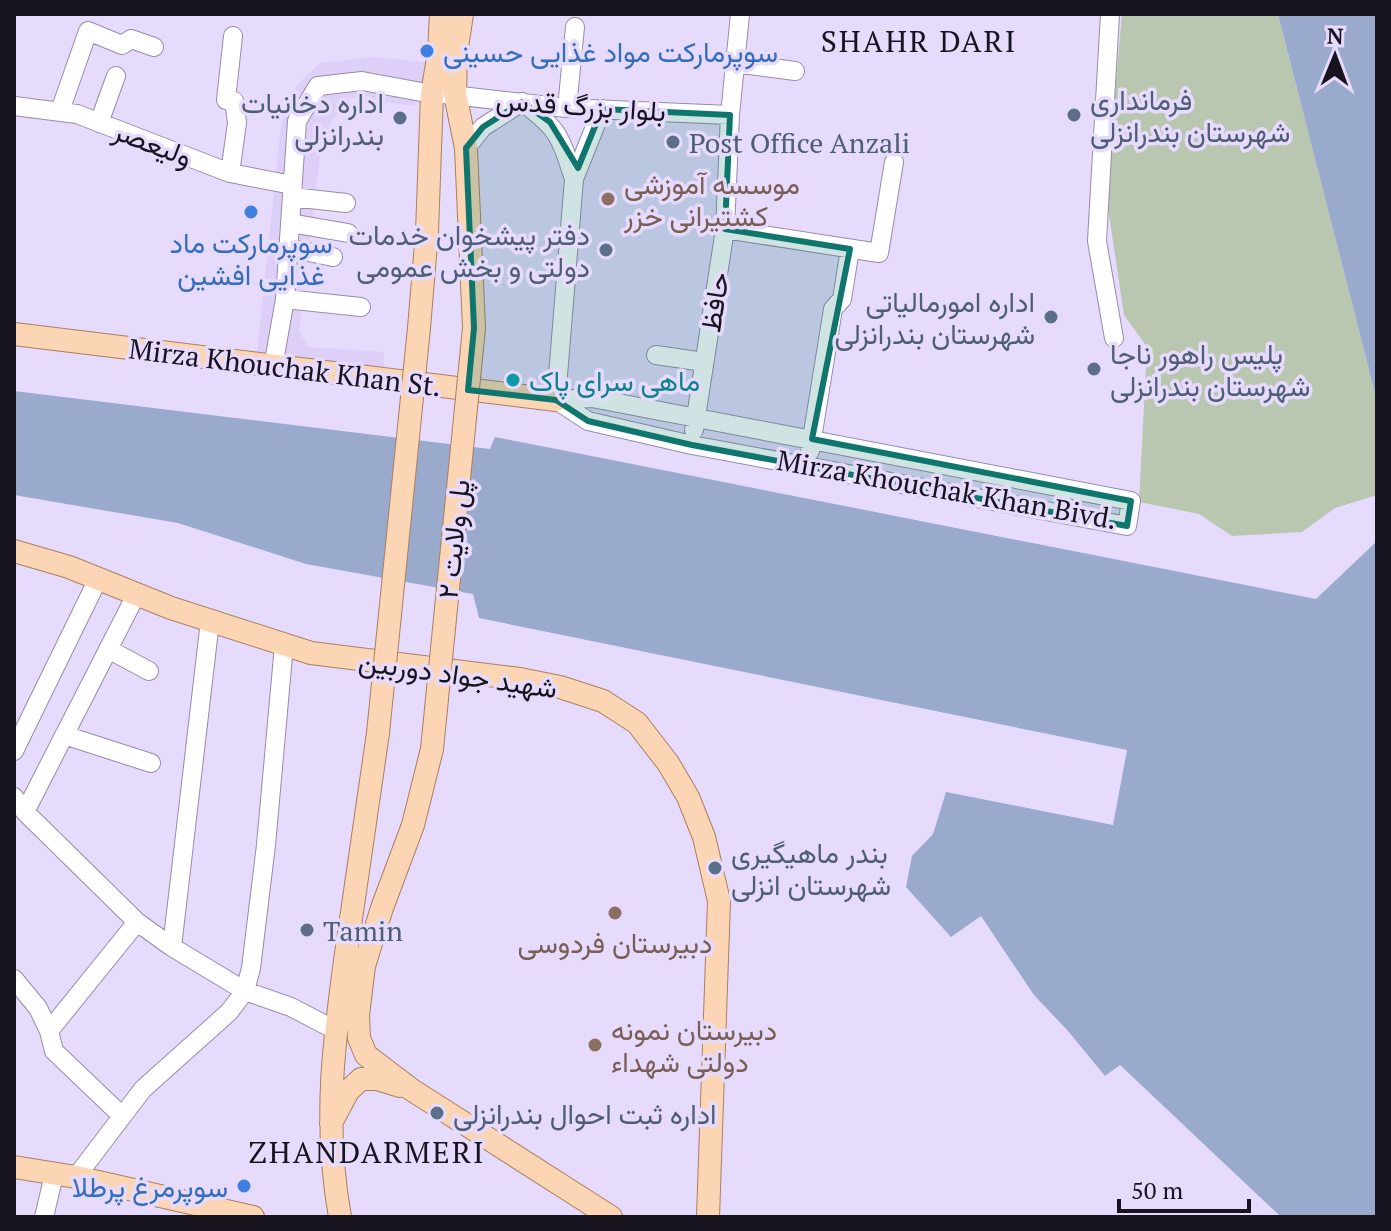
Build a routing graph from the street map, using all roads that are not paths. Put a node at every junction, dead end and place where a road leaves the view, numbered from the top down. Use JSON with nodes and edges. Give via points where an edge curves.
{"nodes":[{"id":1,"x":441,"y":14,"type":"edge"},
{"id":2,"x":462,"y":14,"type":"edge"},
{"id":3,"x":740,"y":14,"type":"edge"},
{"id":4,"x":1110,"y":14,"type":"edge"},
{"id":5,"x":575,"y":27,"type":"dead end"},
{"id":6,"x":233,"y":36,"type":"dead end"},
{"id":7,"x":154,"y":47,"type":"dead end"},
{"id":8,"x":735,"y":63,"type":"junction"},
{"id":9,"x":795,"y":71,"type":"dead end"},
{"id":10,"x":116,"y":76,"type":"dead end"},
{"id":11,"x":432,"y":94,"type":"junction"},
{"id":12,"x":455,"y":94,"type":"junction"},
{"id":13,"x":522,"y":102,"type":"junction"},
{"id":14,"x":14,"y":106,"type":"edge"},
{"id":15,"x":567,"y":108,"type":"junction"},
{"id":16,"x":602,"y":109,"type":"junction"},
{"id":17,"x":60,"y":111,"type":"junction"},
{"id":18,"x":730,"y":115,"type":"junction"},
{"id":19,"x":99,"y":123,"type":"junction"},
{"id":20,"x":466,"y":148,"type":"junction"},
{"id":21,"x":894,"y":162,"type":"dead end"},
{"id":22,"x":230,"y":173,"type":"junction"},
{"id":23,"x":574,"y":179,"type":"junction"},
{"id":24,"x":292,"y":191,"type":"junction"},
{"id":25,"x":346,"y":203,"type":"dead end"},
{"id":26,"x":290,"y":223,"type":"junction"},
{"id":27,"x":725,"y":229,"type":"junction"},
{"id":28,"x":348,"y":233,"type":"dead end"},
{"id":29,"x":289,"y":248,"type":"junction"},
{"id":30,"x":850,"y":249,"type":"junction"},
{"id":31,"x":333,"y":257,"type":"dead end"},
{"id":32,"x":285,"y":299,"type":"junction"},
{"id":33,"x":361,"y":307,"type":"dead end"},
{"id":34,"x":14,"y":334,"type":"edge"},
{"id":35,"x":1114,"y":338,"type":"dead end"},
{"id":36,"x":656,"y":355,"type":"dead end"},
{"id":37,"x":704,"y":362,"type":"junction"},
{"id":38,"x":273,"y":367,"type":"junction"},
{"id":39,"x":556,"y":400,"type":"junction"},
{"id":40,"x":695,"y":420,"type":"junction"},
{"id":41,"x":812,"y":439,"type":"junction"},
{"id":42,"x":692,"y":445,"type":"junction"},
{"id":43,"x":925,"y":460,"type":"junction"},
{"id":44,"x":808,"y":466,"type":"junction"},
{"id":45,"x":1027,"y":480,"type":"junction"},
{"id":46,"x":921,"y":487,"type":"junction"},
{"id":47,"x":1021,"y":507,"type":"junction"},
{"id":48,"x":14,"y":551,"type":"edge"},
{"id":49,"x":98,"y":579,"type":"junction"},
{"id":50,"x":137,"y":593,"type":"junction"},
{"id":51,"x":210,"y":621,"type":"junction"},
{"id":52,"x":284,"y":645,"type":"junction"},
{"id":53,"x":108,"y":649,"type":"junction"},
{"id":54,"x":149,"y":671,"type":"dead end"},
{"id":55,"x":64,"y":735,"type":"junction"},
{"id":56,"x":14,"y":751,"type":"edge"},
{"id":57,"x":151,"y":763,"type":"dead end"},
{"id":58,"x":20,"y":804,"type":"edge"},
{"id":59,"x":137,"y":922,"type":"junction"},
{"id":60,"x":172,"y":947,"type":"junction"},
{"id":61,"x":14,"y":979,"type":"edge"},
{"id":62,"x":245,"y":991,"type":"junction"},
{"id":63,"x":335,"y":1030,"type":"junction"},
{"id":64,"x":49,"y":1031,"type":"junction"},
{"id":65,"x":412,"y":1090,"type":"junction"},
{"id":66,"x":122,"y":1116,"type":"junction"},
{"id":67,"x":330,"y":1124,"type":"junction"},
{"id":68,"x":14,"y":1167,"type":"edge"},
{"id":69,"x":65,"y":1176,"type":"junction"},
{"id":70,"x":44,"y":1217,"type":"edge"},
{"id":71,"x":253,"y":1217,"type":"edge"},
{"id":72,"x":340,"y":1217,"type":"edge"},
{"id":73,"x":611,"y":1217,"type":"edge"},
{"id":74,"x":708,"y":1217,"type":"edge"}],
"edges":[{"from":1,"to":11,"type":"main road","name":"پل ولایت ۲"},
{"from":2,"to":12,"type":"main road","name":"پل ولایت ۲"},
{"from":3,"to":8,"type":"street","name":"حافظ"},
{"from":4,"to":35,"type":"street","via":[[1097,241]]},
{"from":5,"to":15,"type":"street"},
{"from":6,"to":22,"type":"street","via":[[226,100],[234,101],[237,123]]},
{"from":7,"to":17,"type":"street","via":[[131,39],[122,45],[88,31]]},
{"from":8,"to":9,"type":"street"},
{"from":8,"to":18,"type":"street","name":"حافظ"},
{"from":10,"to":19,"type":"street"},
{"from":11,"to":12,"type":"street","name":"بلوار بزرگ قدس"},
{"from":11,"to":24,"type":"street","name":"بلوار بزرگ قدس","via":[[362,81],[318,86],[297,121]]},
{"from":11,"to":63,"type":"main road","name":"پل ولایت ۲","bridge":true,"via":[[419,328],[378,733]]},
{"from":12,"to":13,"type":"street","name":"بلوار بزرگ قدس"},
{"from":12,"to":20,"type":"main road","name":"پل ولایت ۲"},
{"from":13,"to":15,"type":"street","name":"بلوار بزرگ قدس"},
{"from":13,"to":20,"type":"street","via":[[483,127]]},
{"from":13,"to":23,"type":"street","via":[[550,122]]},
{"from":14,"to":17,"type":"street","name":"ولیعصر"},
{"from":15,"to":16,"type":"street","name":"بلوار بزرگ قدس"},
{"from":16,"to":18,"type":"street","name":"بلوار بزرگ قدس"},
{"from":16,"to":23,"type":"street"},
{"from":17,"to":19,"type":"street","name":"ولیعصر"},
{"from":18,"to":27,"type":"street","name":"حافظ"},
{"from":19,"to":22,"type":"street","name":"ولیعصر"},
{"from":20,"to":65,"type":"main road","name":"پل ولایت ۲","bridge":true,"via":[[474,328],[432,749],[413,825],[364,966],[358,1015],[366,1055]]},
{"from":21,"to":30,"type":"street","via":[[879,253]]},
{"from":22,"to":24,"type":"street","name":"ولیعصر"},
{"from":23,"to":39,"type":"street"},
{"from":24,"to":25,"type":"street","name":"ولیعصر"},
{"from":24,"to":26,"type":"street"},
{"from":26,"to":28,"type":"street"},
{"from":26,"to":29,"type":"street"},
{"from":27,"to":30,"type":"street"},
{"from":27,"to":37,"type":"street","name":"حافظ"},
{"from":29,"to":31,"type":"street"},
{"from":29,"to":32,"type":"street"},
{"from":30,"to":41,"type":"street","via":[[842,299],[833,309]]},
{"from":32,"to":33,"type":"street"},
{"from":32,"to":38,"type":"street"},
{"from":34,"to":38,"type":"main road","name":"Mirza Khouchak Khan St."},
{"from":36,"to":37,"type":"street"},
{"from":37,"to":40,"type":"street","name":"حافظ"},
{"from":38,"to":39,"type":"main road","name":"Mirza Khouchak Khan St."},
{"from":39,"to":40,"type":"street","name":"Mirza Khouchak Khan Bivd.","via":[[592,398]]},
{"from":39,"to":42,"type":"street","name":"Mirza Khouchak Khan Bivd.","via":[[588,421]]},
{"from":40,"to":41,"type":"street","name":"Mirza Khouchak Khan Bivd."},
{"from":40,"to":42,"type":"street","name":"حافظ"},
{"from":41,"to":43,"type":"street","name":"Mirza Khouchak Khan Bivd."},
{"from":41,"to":44,"type":"street"},
{"from":42,"to":44,"type":"street","name":"Mirza Khouchak Khan Bivd."},
{"from":43,"to":45,"type":"street","name":"Mirza Khouchak Khan Bivd."},
{"from":43,"to":46,"type":"street"},
{"from":44,"to":46,"type":"street","name":"Mirza Khouchak Khan Bivd."},
{"from":45,"to":47,"type":"street"},
{"from":45,"to":47,"type":"street","name":"Mirza Khouchak Khan Bivd.","via":[[1131,501],[1127,526]]},
{"from":46,"to":47,"type":"street","name":"Mirza Khouchak Khan Bivd."},
{"from":48,"to":49,"type":"main road","name":"شهید جواد دوربین"},
{"from":49,"to":50,"type":"main road","name":"شهید جواد دوربین"},
{"from":49,"to":56,"type":"street"},
{"from":50,"to":51,"type":"main road","name":"شهید جواد دوربین"},
{"from":50,"to":53,"type":"street"},
{"from":51,"to":52,"type":"main road","name":"شهید جواد دوربین"},
{"from":51,"to":60,"type":"street"},
{"from":52,"to":62,"type":"street","via":[[266,845]]},
{"from":52,"to":74,"type":"main road","name":"شهید جواد دوربین","via":[[560,687],[603,701],[637,723],[668,763],[704,837],[719,901]]},
{"from":53,"to":54,"type":"street"},
{"from":53,"to":55,"type":"street"},
{"from":55,"to":57,"type":"street"},
{"from":55,"to":58,"type":"street"},
{"from":58,"to":59,"type":"street"},
{"from":59,"to":60,"type":"street"},
{"from":59,"to":64,"type":"street"},
{"from":60,"to":62,"type":"street"},
{"from":61,"to":64,"type":"street"},
{"from":62,"to":63,"type":"street"},
{"from":62,"to":66,"type":"street"},
{"from":63,"to":67,"type":"main road","name":"پل ولایت ۲"},
{"from":64,"to":66,"type":"street","via":[[54,1051]]},
{"from":65,"to":67,"type":"main road","via":[[361,1079]]},
{"from":65,"to":73,"type":"main road"},
{"from":66,"to":69,"type":"street"},
{"from":67,"to":72,"type":"main road","name":"پل ولایت ۲"},
{"from":68,"to":69,"type":"main road"},
{"from":69,"to":70,"type":"street"},
{"from":69,"to":71,"type":"main road"}]}
